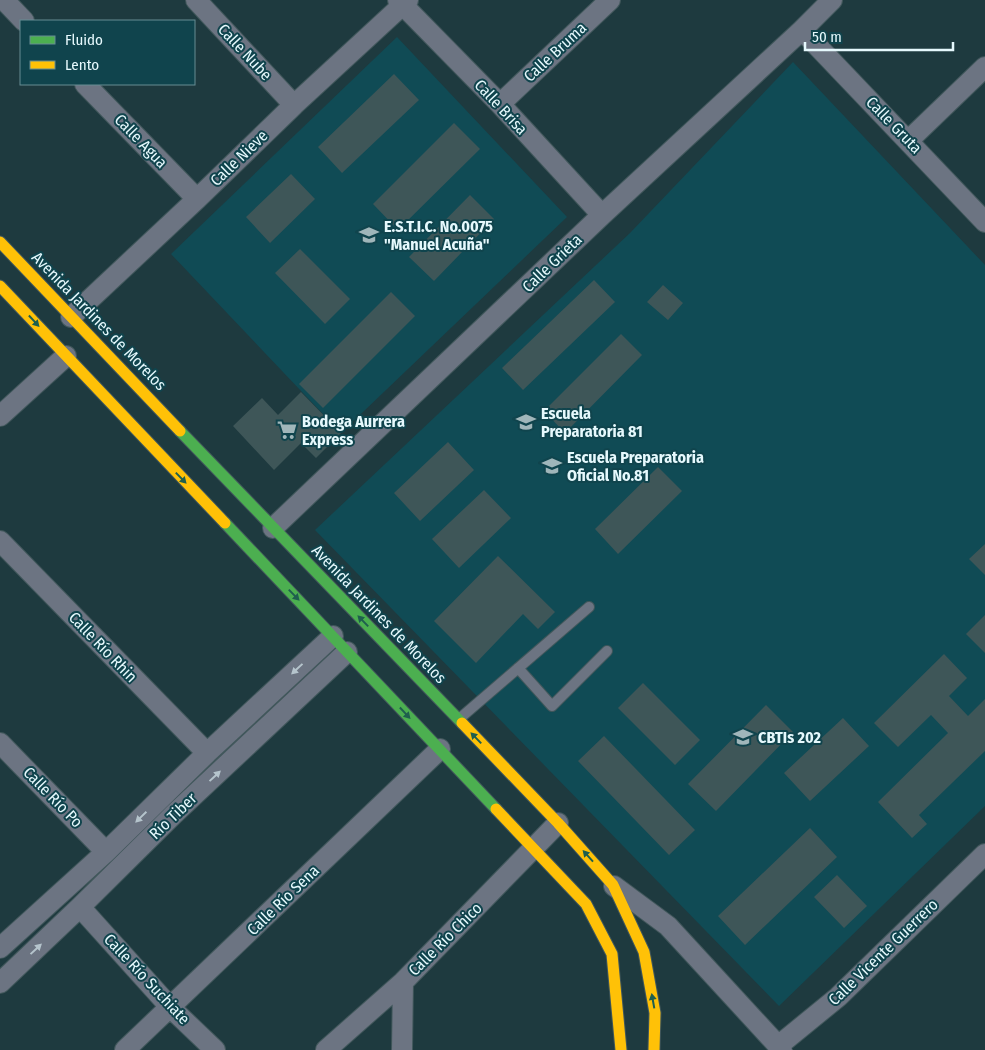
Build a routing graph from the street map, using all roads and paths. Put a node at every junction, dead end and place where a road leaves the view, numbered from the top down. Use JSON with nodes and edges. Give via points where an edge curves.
{"nodes":[{"id":1,"x":4,"y":0,"type":"edge"},
{"id":2,"x":196,"y":0,"type":"edge"},
{"id":3,"x":610,"y":0,"type":"edge"},
{"id":4,"x":832,"y":0,"type":"edge"},
{"id":5,"x":403,"y":2,"type":"edge"},
{"id":6,"x":23,"y":20,"type":"edge"},
{"id":7,"x":802,"y":30,"type":"junction"},
{"id":8,"x":985,"y":67,"type":"edge"},
{"id":9,"x":86,"y":85,"type":"edge"},
{"id":10,"x":500,"y":104,"type":"junction"},
{"id":11,"x":294,"y":105,"type":"junction"},
{"id":12,"x":909,"y":140,"type":"junction"},
{"id":13,"x":197,"y":199,"type":"junction"},
{"id":14,"x":602,"y":215,"type":"junction"},
{"id":15,"x":985,"y":222,"type":"edge"},
{"id":16,"x":0,"y":242,"type":"edge"},
{"id":17,"x":0,"y":286,"type":"edge"},
{"id":18,"x":71,"y":317,"type":"junction"},
{"id":19,"x":66,"y":356,"type":"junction"},
{"id":20,"x":0,"y":416,"type":"edge"},
{"id":21,"x":179,"y":428,"type":"junction"},
{"id":22,"x":157,"y":453,"type":"junction"},
{"id":23,"x":273,"y":528,"type":"junction"},
{"id":24,"x":0,"y":541,"type":"edge"},
{"id":25,"x":589,"y":607,"type":"dead end"},
{"id":26,"x":333,"y":636,"type":"junction"},
{"id":27,"x":607,"y":651,"type":"dead end"},
{"id":28,"x":348,"y":652,"type":"junction"},
{"id":29,"x":518,"y":668,"type":"junction"},
{"id":30,"x":458,"y":719,"type":"junction"},
{"id":31,"x":0,"y":743,"type":"edge"},
{"id":32,"x":440,"y":749,"type":"junction"},
{"id":33,"x":207,"y":752,"type":"junction"},
{"id":34,"x":160,"y":799,"type":"junction"},
{"id":35,"x":174,"y":814,"type":"junction"},
{"id":36,"x":558,"y":823,"type":"junction"},
{"id":37,"x":534,"y":848,"type":"junction"},
{"id":38,"x":106,"y":852,"type":"junction"},
{"id":39,"x":985,"y":854,"type":"edge"},
{"id":40,"x":613,"y":885,"type":"junction"},
{"id":41,"x":80,"y":907,"type":"junction"},
{"id":42,"x":0,"y":948,"type":"edge"},
{"id":43,"x":403,"y":982,"type":"junction"},
{"id":44,"x":0,"y":983,"type":"edge"},
{"id":45,"x":170,"y":1008,"type":"junction"},
{"id":46,"x":780,"y":1048,"type":"edge"},
{"id":47,"x":125,"y":1050,"type":"edge"},
{"id":48,"x":215,"y":1050,"type":"edge"},
{"id":49,"x":326,"y":1050,"type":"edge"},
{"id":50,"x":402,"y":1050,"type":"edge"},
{"id":51,"x":621,"y":1050,"type":"edge"},
{"id":52,"x":654,"y":1050,"type":"edge"}],
"edges":[{"from":1,"to":6,"type":"street"},
{"from":2,"to":11,"type":"street","name":"Calle Nube"},
{"from":3,"to":10,"type":"street","name":"Calle Bruma"},
{"from":4,"to":7,"type":"street","name":"Calle Grieta"},
{"from":5,"to":10,"type":"street","name":"Calle Brisa"},
{"from":5,"to":11,"type":"street","name":"Calle Nieve"},
{"from":7,"to":12,"type":"street","name":"Calle Gruta"},
{"from":7,"to":14,"type":"street","name":"Calle Grieta"},
{"from":8,"to":12,"type":"street"},
{"from":9,"to":13,"type":"street","name":"Calle Agua"},
{"from":10,"to":14,"type":"street","name":"Calle Brisa"},
{"from":11,"to":13,"type":"street","name":"Calle Nieve"},
{"from":12,"to":15,"type":"street","name":"Calle Gruta"},
{"from":13,"to":18,"type":"street","name":"Calle Nieve"},
{"from":14,"to":23,"type":"street","name":"Calle Grieta"},
{"from":16,"to":18,"type":"main road","name":"Avenida Jardines de Morelos"},
{"from":17,"to":19,"type":"main road","one_way":true},
{"from":18,"to":21,"type":"main road","name":"Avenida Jardines de Morelos"},
{"from":19,"to":20,"type":"street"},
{"from":19,"to":22,"type":"main road"},
{"from":21,"to":22,"type":"main road"},
{"from":21,"to":23,"type":"main road","name":"Avenida Jardines de Morelos"},
{"from":22,"to":26,"type":"main road","one_way":true},
{"from":30,"to":23,"type":"main road","name":"Avenida Jardines de Morelos","one_way":true},
{"from":24,"to":33,"type":"street","name":"Calle Río Rhin"},
{"from":25,"to":29,"type":"lane"},
{"from":26,"to":28,"type":"main road"},
{"from":26,"to":33,"type":"street","name":"Río Tiber","one_way":true},
{"from":27,"to":29,"type":"lane","via":[[552,706]]},
{"from":28,"to":32,"type":"main road","one_way":true},
{"from":35,"to":28,"type":"street","name":"Río Tiber","one_way":true},
{"from":29,"to":30,"type":"lane"},
{"from":36,"to":30,"type":"main road","name":"Avenida Jardines de Morelos","one_way":true},
{"from":31,"to":38,"type":"street","name":"Calle Río Po"},
{"from":32,"to":37,"type":"main road"},
{"from":32,"to":45,"type":"street","name":"Calle Río Sena"},
{"from":33,"to":34,"type":"street","name":"Río Tiber"},
{"from":34,"to":35,"type":"street"},
{"from":34,"to":38,"type":"street","name":"Río Tiber","one_way":true},
{"from":35,"to":41,"type":"street","name":"Río Tiber"},
{"from":36,"to":37,"type":"street","name":"Calle Río Chico"},
{"from":40,"to":36,"type":"main road","name":"Avenida Jardines de Morelos","one_way":true},
{"from":37,"to":43,"type":"street","name":"Calle Río Chico"},
{"from":37,"to":51,"type":"main road","via":[[586,904],[612,954]]},
{"from":38,"to":42,"type":"street","name":"Río Tiber"},
{"from":39,"to":46,"type":"street","name":"Calle Vicente Guerrero","via":[[838,997]]},
{"from":40,"to":46,"type":"street","via":[[668,926]]},
{"from":52,"to":40,"type":"main road","name":"Avenida Jardines de Morelos","one_way":true,"via":[[655,1013],[644,952]]},
{"from":44,"to":41,"type":"street","name":"Río Tiber","one_way":true},
{"from":41,"to":45,"type":"street","name":"Calle Río Suchiate"},
{"from":43,"to":49,"type":"street","name":"Calle Río Chico"},
{"from":43,"to":50,"type":"street"},
{"from":45,"to":47,"type":"street","name":"Calle Río Sena"},
{"from":45,"to":48,"type":"street","name":"Calle Río Suchiate"}]}
